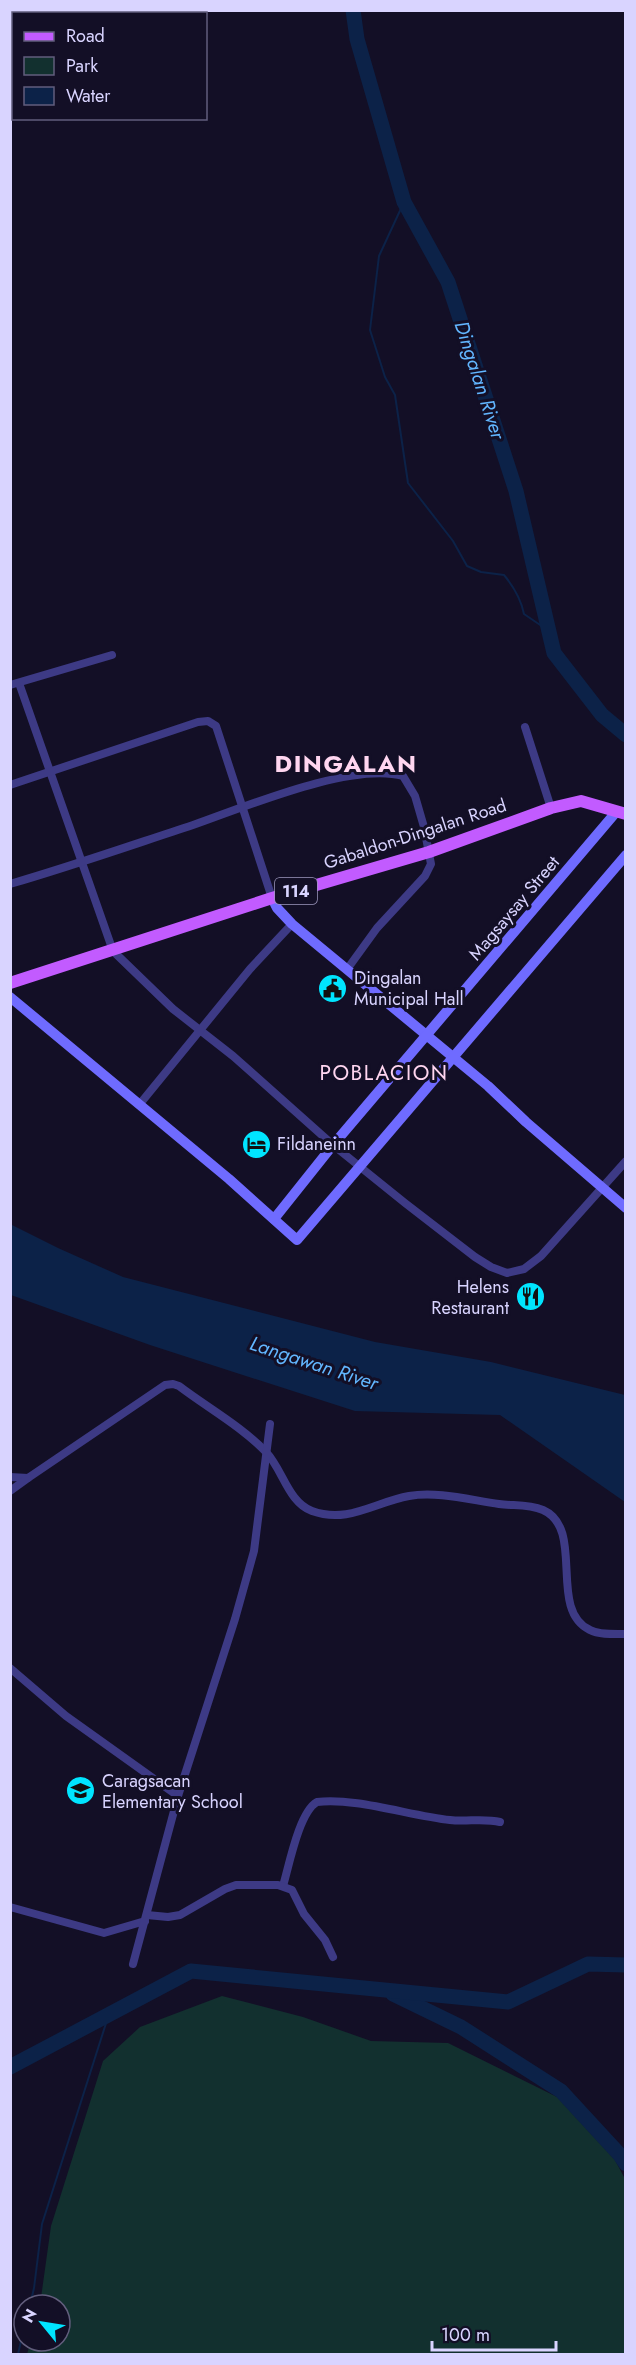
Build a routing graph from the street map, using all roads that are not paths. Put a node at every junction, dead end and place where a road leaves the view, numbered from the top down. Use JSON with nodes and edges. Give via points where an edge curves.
{"nodes":[{"id":1,"x":112,"y":655,"type":"dead end"},
{"id":2,"x":19,"y":682,"type":"junction"},
{"id":3,"x":10,"y":685,"type":"edge"},
{"id":4,"x":525,"y":728,"type":"dead end"},
{"id":5,"x":50,"y":772,"type":"junction"},
{"id":6,"x":10,"y":785,"type":"edge"},
{"id":7,"x":242,"y":807,"type":"junction"},
{"id":8,"x":551,"y":808,"type":"junction"},
{"id":9,"x":621,"y":813,"type":"edge"},
{"id":10,"x":429,"y":852,"type":"junction"},
{"id":11,"x":626,"y":855,"type":"edge"},
{"id":12,"x":83,"y":861,"type":"junction"},
{"id":13,"x":10,"y":884,"type":"edge"},
{"id":14,"x":272,"y":898,"type":"junction"},
{"id":15,"x":292,"y":924,"type":"junction"},
{"id":16,"x":113,"y":951,"type":"junction"},
{"id":17,"x":348,"y":968,"type":"junction"},
{"id":18,"x":10,"y":983,"type":"edge"},
{"id":19,"x":10,"y":996,"type":"edge"},
{"id":20,"x":199,"y":1029,"type":"junction"},
{"id":21,"x":426,"y":1036,"type":"junction"},
{"id":22,"x":453,"y":1059,"type":"junction"},
{"id":23,"x":139,"y":1105,"type":"junction"},
{"id":24,"x":333,"y":1144,"type":"junction"},
{"id":25,"x":626,"y":1161,"type":"edge"},
{"id":26,"x":359,"y":1166,"type":"junction"},
{"id":27,"x":602,"y":1189,"type":"junction"},
{"id":28,"x":626,"y":1209,"type":"edge"},
{"id":29,"x":274,"y":1219,"type":"junction"},
{"id":30,"x":270,"y":1424,"type":"dead end"},
{"id":31,"x":266,"y":1452,"type":"junction"},
{"id":32,"x":10,"y":1477,"type":"edge"},
{"id":33,"x":28,"y":1478,"type":"junction"},
{"id":34,"x":10,"y":1491,"type":"edge"},
{"id":35,"x":626,"y":1634,"type":"edge"},
{"id":36,"x":10,"y":1668,"type":"edge"},
{"id":37,"x":178,"y":1796,"type":"junction"},
{"id":38,"x":500,"y":1822,"type":"dead end"},
{"id":39,"x":283,"y":1886,"type":"junction"},
{"id":40,"x":10,"y":1907,"type":"edge"},
{"id":41,"x":146,"y":1918,"type":"junction"},
{"id":42,"x":333,"y":1957,"type":"dead end"},
{"id":43,"x":133,"y":1964,"type":"dead end"}],
"edges":[{"from":1,"to":2,"type":"street"},
{"from":2,"to":3,"type":"street"},
{"from":2,"to":5,"type":"street"},
{"from":4,"to":8,"type":"street"},
{"from":5,"to":6,"type":"street"},
{"from":5,"to":7,"type":"street","via":[[208,721],[216,726]]},
{"from":5,"to":12,"type":"street"},
{"from":7,"to":10,"type":"street","via":[[351,777],[390,773],[403,776],[411,788]]},
{"from":7,"to":12,"type":"street"},
{"from":7,"to":14,"type":"street"},
{"from":8,"to":9,"type":"main road","name":"Gabaldon-Dingalan Road","number":"114","via":[[581,801]]},
{"from":8,"to":10,"type":"main road","name":"Gabaldon-Dingalan Road","number":"114"},
{"from":9,"to":21,"type":"street","name":"Magsaysay Street"},
{"from":10,"to":14,"type":"main road","name":"Gabaldon-Dingalan Road","number":"114"},
{"from":10,"to":17,"type":"street","via":[[431,864],[425,876],[377,928]]},
{"from":11,"to":22,"type":"street"},
{"from":12,"to":13,"type":"street"},
{"from":12,"to":16,"type":"street"},
{"from":14,"to":15,"type":"street"},
{"from":14,"to":16,"type":"main road","name":"Gabaldon-Dingalan Road","number":"114"},
{"from":15,"to":17,"type":"street"},
{"from":15,"to":20,"type":"street"},
{"from":16,"to":18,"type":"main road","name":"Gabaldon-Dingalan Road","number":"114"},
{"from":16,"to":20,"type":"street"},
{"from":17,"to":21,"type":"street"},
{"from":19,"to":23,"type":"street"},
{"from":20,"to":23,"type":"street"},
{"from":20,"to":24,"type":"street"},
{"from":21,"to":22,"type":"street"},
{"from":21,"to":24,"type":"street","name":"Magsaysay Street"},
{"from":22,"to":26,"type":"street"},
{"from":22,"to":27,"type":"street"},
{"from":23,"to":29,"type":"street"},
{"from":24,"to":26,"type":"street"},
{"from":24,"to":29,"type":"street","name":"Magsaysay Street"},
{"from":25,"to":27,"type":"street"},
{"from":26,"to":27,"type":"street","via":[[475,1257],[507,1273],[524,1269],[541,1256]]},
{"from":26,"to":29,"type":"street","via":[[297,1240]]},
{"from":27,"to":28,"type":"street"},
{"from":30,"to":31,"type":"street"},
{"from":31,"to":33,"type":"street","via":[[238,1428],[172,1384]]},
{"from":31,"to":35,"type":"street","via":[[296,1500],[326,1515],[343,1516],[410,1496],[428,1495],[529,1505],[546,1512],[558,1522],[565,1545],[566,1575],[576,1619],[591,1631]]},
{"from":31,"to":37,"type":"street","via":[[254,1551]]},
{"from":32,"to":33,"type":"street"},
{"from":33,"to":34,"type":"street"},
{"from":36,"to":37,"type":"street","via":[[66,1716]]},
{"from":37,"to":41,"type":"street"},
{"from":38,"to":39,"type":"street","via":[[451,1821],[351,1803],[317,1802],[308,1811]]},
{"from":39,"to":41,"type":"street","via":[[231,1886],[180,1915]]},
{"from":39,"to":42,"type":"street","via":[[292,1890]]},
{"from":40,"to":41,"type":"street","via":[[104,1933]]},
{"from":41,"to":43,"type":"street"}]}
